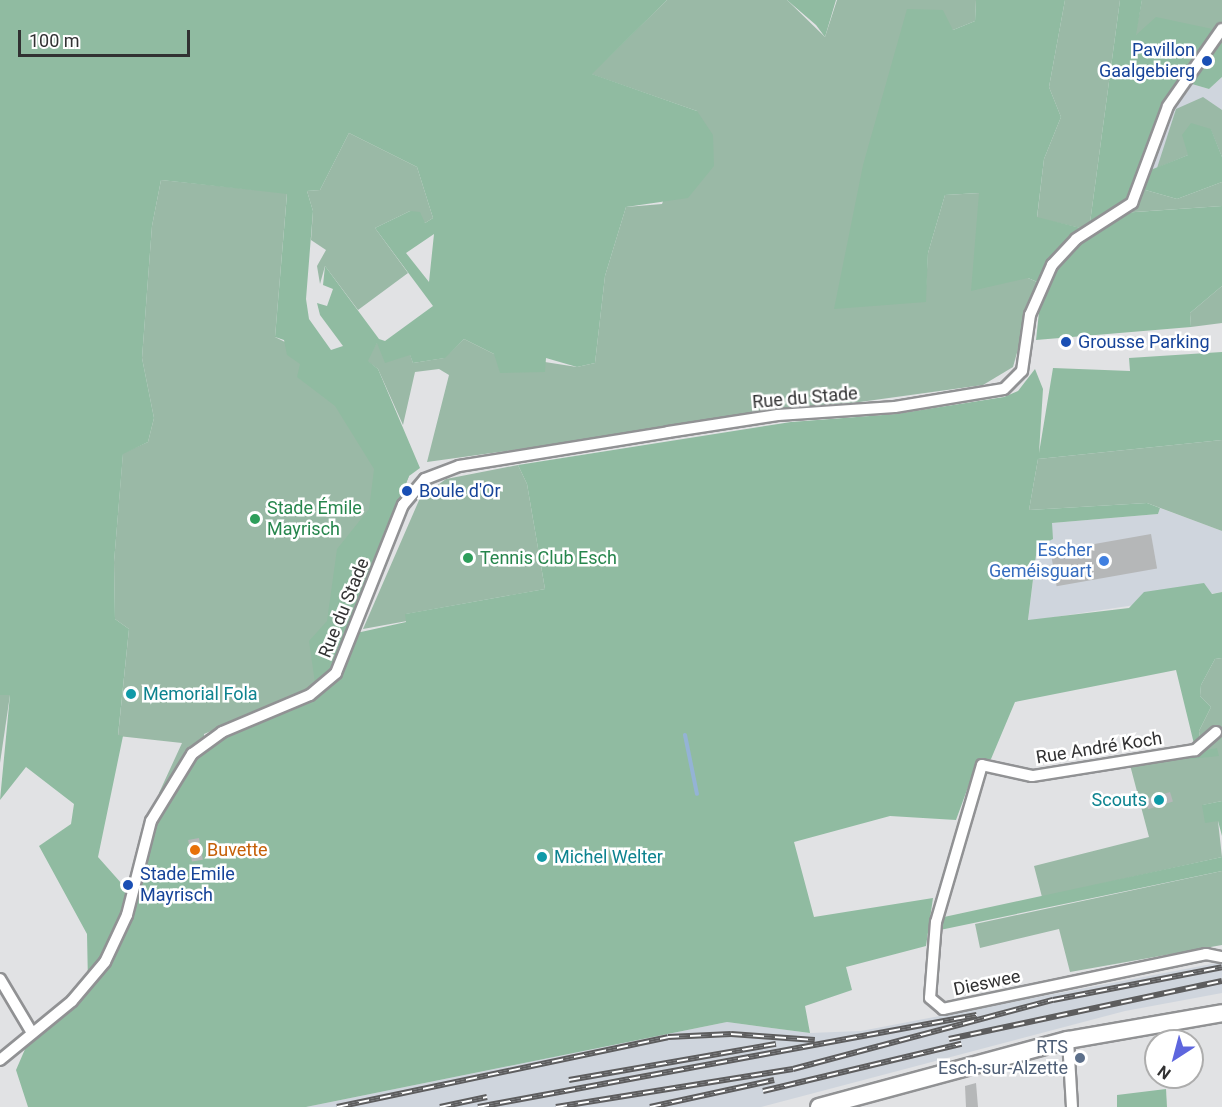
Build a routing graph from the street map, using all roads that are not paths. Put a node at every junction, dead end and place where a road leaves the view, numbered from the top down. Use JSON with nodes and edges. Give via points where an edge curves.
{"nodes":[{"id":1,"x":1222,"y":29,"type":"edge"},
{"id":2,"x":1216,"y":732,"type":"dead end"},
{"id":3,"x":982,"y":765,"type":"joint"},
{"id":4,"x":1222,"y":957,"type":"edge"},
{"id":5,"x":0,"y":979,"type":"edge"},
{"id":6,"x":1222,"y":1013,"type":"edge"},
{"id":7,"x":32,"y":1033,"type":"junction"},
{"id":8,"x":1068,"y":1040,"type":"junction"},
{"id":9,"x":0,"y":1059,"type":"edge"},
{"id":10,"x":819,"y":1107,"type":"edge"},
{"id":11,"x":1072,"y":1107,"type":"edge"}],
"edges":[{"from":1,"to":7,"type":"street","name":"Rue du Stade","via":[[1165,113],[1142,189],[1132,203],[1076,239],[1052,265],[1029,315],[1022,371],[1004,389],[894,407],[701,427],[459,466],[425,479],[403,505],[336,673],[310,695],[222,732],[192,754],[151,821],[127,915],[105,962],[72,1001]]},
{"from":2,"to":3,"type":"street","name":"Rue André Koch","via":[[1194,750],[1032,776]]},
{"from":3,"to":4,"type":"street","name":"Dieswee","via":[[936,922],[930,998],[937,1009],[1206,954]]},
{"from":5,"to":7,"type":"street"},
{"from":6,"to":8,"type":"main road"},
{"from":7,"to":9,"type":"street","name":"Rue du Stade"},
{"from":8,"to":10,"type":"main road"},
{"from":8,"to":11,"type":"street"}]}
